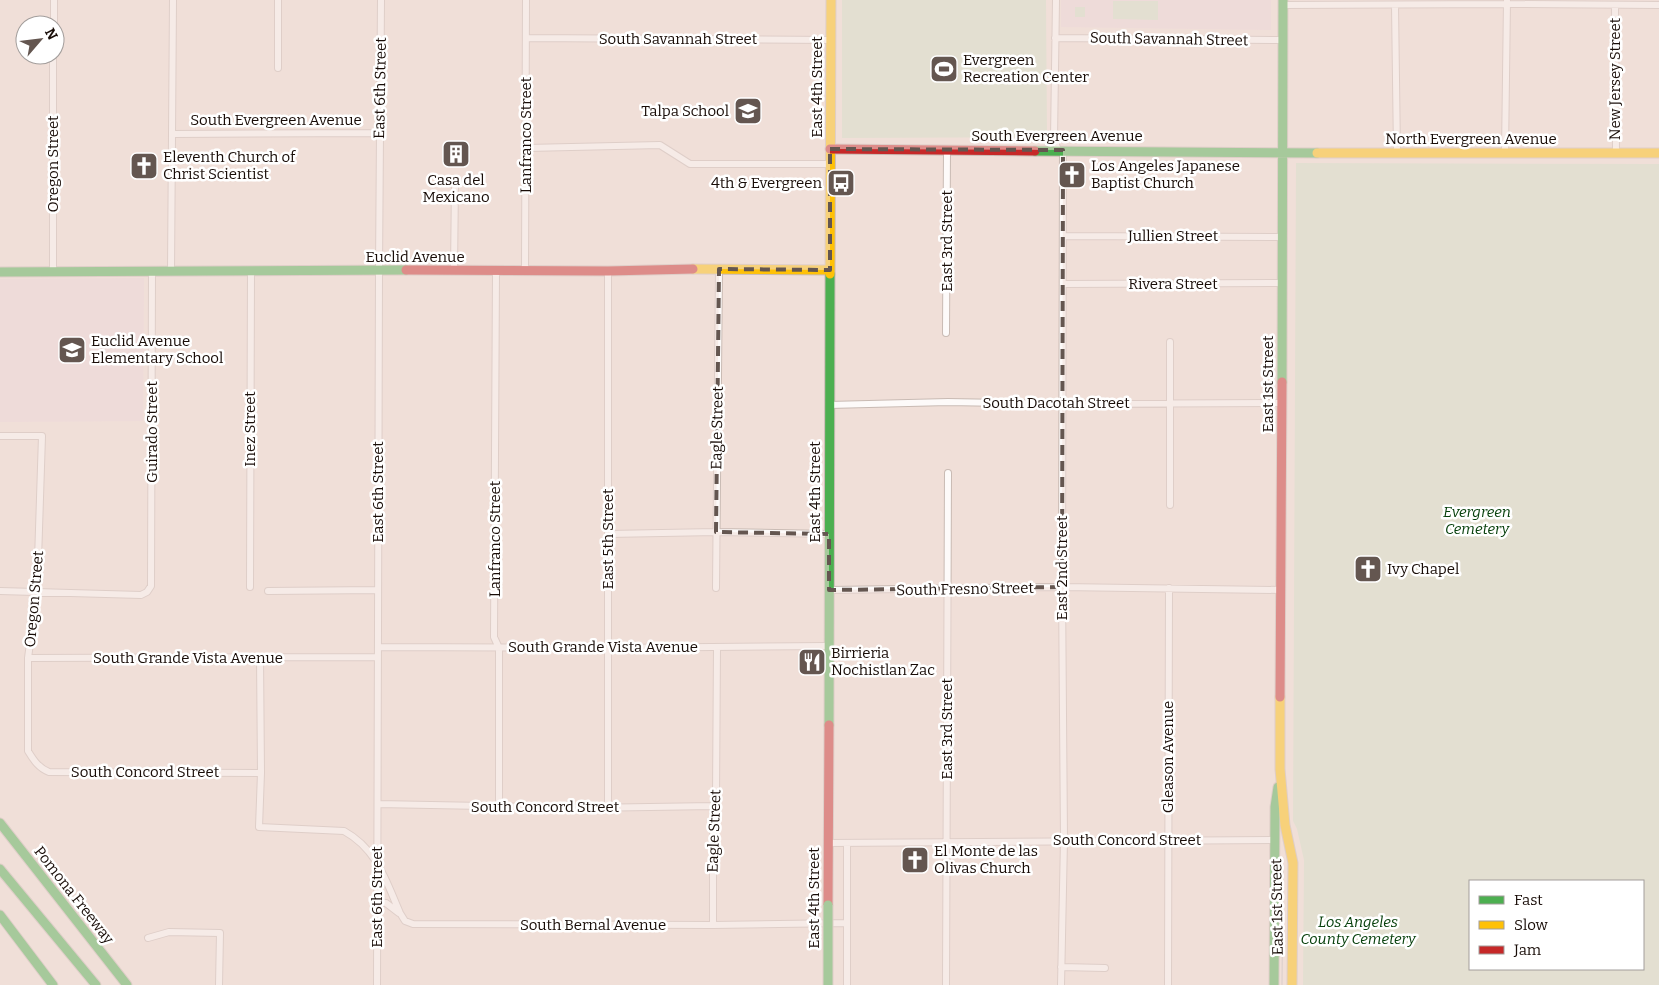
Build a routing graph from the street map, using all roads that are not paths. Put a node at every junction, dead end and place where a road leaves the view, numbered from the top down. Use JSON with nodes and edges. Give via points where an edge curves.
{"nodes":[{"id":1,"x":54,"y":0,"type":"edge"},
{"id":2,"x":173,"y":0,"type":"edge"},
{"id":3,"x":278,"y":0,"type":"edge"},
{"id":4,"x":381,"y":0,"type":"edge"},
{"id":5,"x":526,"y":0,"type":"edge"},
{"id":6,"x":831,"y":0,"type":"edge"},
{"id":7,"x":1056,"y":0,"type":"edge"},
{"id":8,"x":1507,"y":2,"type":"edge"},
{"id":9,"x":1283,"y":3,"type":"edge"},
{"id":10,"x":1659,"y":5,"type":"edge"},
{"id":11,"x":1395,"y":6,"type":"junction"},
{"id":12,"x":1615,"y":6,"type":"junction"},
{"id":13,"x":54,"y":15,"type":"edge"},
{"id":14,"x":526,"y":38,"type":"junction"},
{"id":15,"x":1055,"y":38,"type":"junction"},
{"id":16,"x":831,"y":40,"type":"junction"},
{"id":17,"x":1283,"y":40,"type":"junction"},
{"id":18,"x":53,"y":65,"type":"edge"},
{"id":19,"x":278,"y":68,"type":"dead end"},
{"id":20,"x":379,"y":133,"type":"junction"},
{"id":21,"x":172,"y":134,"type":"junction"},
{"id":22,"x":527,"y":148,"type":"junction"},
{"id":23,"x":830,"y":149,"type":"junction"},
{"id":24,"x":947,"y":150,"type":"junction"},
{"id":25,"x":1061,"y":150,"type":"junction"},
{"id":26,"x":1283,"y":151,"type":"junction"},
{"id":27,"x":1505,"y":152,"type":"junction"},
{"id":28,"x":1397,"y":153,"type":"junction"},
{"id":29,"x":1616,"y":153,"type":"junction"},
{"id":30,"x":1659,"y":153,"type":"edge"},
{"id":31,"x":831,"y":164,"type":"junction"},
{"id":32,"x":455,"y":182,"type":"dead end"},
{"id":33,"x":1063,"y":236,"type":"junction"},
{"id":34,"x":1283,"y":237,"type":"junction"},
{"id":35,"x":719,"y":269,"type":"junction"},
{"id":36,"x":378,"y":270,"type":"junction"},
{"id":37,"x":525,"y":270,"type":"junction"},
{"id":38,"x":830,"y":270,"type":"junction"},
{"id":39,"x":171,"y":271,"type":"junction"},
{"id":40,"x":251,"y":271,"type":"junction"},
{"id":41,"x":454,"y":271,"type":"junction"},
{"id":42,"x":496,"y":271,"type":"junction"},
{"id":43,"x":608,"y":271,"type":"junction"},
{"id":44,"x":0,"y":272,"type":"edge"},
{"id":45,"x":53,"y":272,"type":"junction"},
{"id":46,"x":152,"y":272,"type":"junction"},
{"id":47,"x":1283,"y":283,"type":"junction"},
{"id":48,"x":1064,"y":284,"type":"junction"},
{"id":49,"x":946,"y":333,"type":"dead end"},
{"id":50,"x":1170,"y":342,"type":"dead end"},
{"id":51,"x":1169,"y":403,"type":"junction"},
{"id":52,"x":1282,"y":403,"type":"junction"},
{"id":53,"x":1062,"y":404,"type":"junction"},
{"id":54,"x":829,"y":405,"type":"junction"},
{"id":55,"x":0,"y":436,"type":"edge"},
{"id":56,"x":948,"y":473,"type":"dead end"},
{"id":57,"x":1170,"y":505,"type":"dead end"},
{"id":58,"x":716,"y":532,"type":"junction"},
{"id":59,"x":608,"y":534,"type":"junction"},
{"id":60,"x":829,"y":534,"type":"junction"},
{"id":61,"x":250,"y":587,"type":"dead end"},
{"id":62,"x":1062,"y":587,"type":"junction"},
{"id":63,"x":716,"y":588,"type":"dead end"},
{"id":64,"x":1169,"y":588,"type":"junction"},
{"id":65,"x":0,"y":590,"type":"edge"},
{"id":66,"x":378,"y":590,"type":"junction"},
{"id":67,"x":829,"y":590,"type":"junction"},
{"id":68,"x":947,"y":590,"type":"junction"},
{"id":69,"x":1281,"y":590,"type":"junction"},
{"id":70,"x":37,"y":591,"type":"junction"},
{"id":71,"x":268,"y":591,"type":"dead end"},
{"id":72,"x":828,"y":646,"type":"junction"},
{"id":73,"x":378,"y":647,"type":"junction"},
{"id":74,"x":717,"y":647,"type":"junction"},
{"id":75,"x":499,"y":648,"type":"junction"},
{"id":76,"x":607,"y":648,"type":"junction"},
{"id":77,"x":260,"y":657,"type":"junction"},
{"id":78,"x":378,"y":657,"type":"junction"},
{"id":79,"x":28,"y":658,"type":"junction"},
{"id":80,"x":34,"y":760,"type":"joint"},
{"id":81,"x":1280,"y":769,"type":"junction"},
{"id":82,"x":261,"y":773,"type":"junction"},
{"id":83,"x":378,"y":804,"type":"junction"},
{"id":84,"x":713,"y":806,"type":"junction"},
{"id":85,"x":499,"y":807,"type":"junction"},
{"id":86,"x":608,"y":807,"type":"junction"},
{"id":87,"x":0,"y":823,"type":"edge"},
{"id":88,"x":1064,"y":840,"type":"junction"},
{"id":89,"x":1168,"y":840,"type":"junction"},
{"id":90,"x":1275,"y":840,"type":"junction"},
{"id":91,"x":947,"y":842,"type":"junction"},
{"id":92,"x":828,"y":843,"type":"junction"},
{"id":93,"x":847,"y":843,"type":"junction"},
{"id":94,"x":377,"y":862,"type":"junction"},
{"id":95,"x":0,"y":869,"type":"edge"},
{"id":96,"x":377,"y":902,"type":"junction"},
{"id":97,"x":400,"y":913,"type":"junction"},
{"id":98,"x":0,"y":915,"type":"edge"},
{"id":99,"x":847,"y":923,"type":"junction"},
{"id":100,"x":713,"y":925,"type":"junction"},
{"id":101,"x":148,"y":938,"type":"dead end"},
{"id":102,"x":1062,"y":967,"type":"junction"},
{"id":103,"x":1105,"y":968,"type":"dead end"},
{"id":104,"x":53,"y":985,"type":"edge"},
{"id":105,"x":96,"y":985,"type":"edge"},
{"id":106,"x":127,"y":985,"type":"edge"},
{"id":107,"x":220,"y":985,"type":"edge"},
{"id":108,"x":377,"y":985,"type":"edge"},
{"id":109,"x":828,"y":985,"type":"edge"},
{"id":110,"x":847,"y":985,"type":"edge"},
{"id":111,"x":946,"y":985,"type":"edge"},
{"id":112,"x":1061,"y":985,"type":"edge"},
{"id":113,"x":1168,"y":985,"type":"edge"},
{"id":114,"x":1274,"y":985,"type":"edge"},
{"id":115,"x":1292,"y":985,"type":"edge"}],
"edges":[{"from":1,"to":13,"type":"street"},
{"from":2,"to":21,"type":"street"},
{"from":3,"to":19,"type":"street"},
{"from":4,"to":20,"type":"street","name":"East 6th Street"},
{"from":5,"to":14,"type":"street","name":"Lanfranco Street"},
{"from":6,"to":16,"type":"main road","name":"East 4th Street"},
{"from":7,"to":15,"type":"street","name":"East 2nd Street"},
{"from":8,"to":11,"type":"street"},
{"from":8,"to":12,"type":"street"},
{"from":8,"to":27,"type":"street"},
{"from":9,"to":11,"type":"street"},
{"from":9,"to":17,"type":"main road","name":"East 1st Street"},
{"from":10,"to":12,"type":"street"},
{"from":11,"to":28,"type":"street"},
{"from":12,"to":29,"type":"street","name":"New Jersey Street"},
{"from":14,"to":16,"type":"street","name":"South Savannah Street"},
{"from":14,"to":22,"type":"street","name":"Lanfranco Street"},
{"from":15,"to":17,"type":"street","name":"South Savannah Street"},
{"from":15,"to":25,"type":"street","name":"East 2nd Street","via":[[1054,139]]},
{"from":16,"to":23,"type":"main road","name":"East 4th Street"},
{"from":17,"to":26,"type":"main road","name":"East 1st Street"},
{"from":18,"to":45,"type":"street","name":"Oregon Street"},
{"from":20,"to":21,"type":"street","name":"South Evergreen Avenue"},
{"from":20,"to":36,"type":"street","name":"East 6th Street"},
{"from":21,"to":39,"type":"street"},
{"from":22,"to":31,"type":"street","via":[[660,145],[690,164]]},
{"from":22,"to":37,"type":"street","name":"Lanfranco Street"},
{"from":23,"to":24,"type":"main road","name":"South Evergreen Avenue"},
{"from":23,"to":31,"type":"main road","name":"East 4th Street"},
{"from":24,"to":25,"type":"main road","name":"South Evergreen Avenue"},
{"from":24,"to":49,"type":"street","name":"East 3rd Street"},
{"from":25,"to":26,"type":"main road","name":"South Evergreen Avenue"},
{"from":25,"to":33,"type":"street","name":"East 2nd Street"},
{"from":26,"to":28,"type":"main road","name":"North Evergreen Avenue"},
{"from":26,"to":34,"type":"main road","name":"East 1st Street"},
{"from":27,"to":28,"type":"main road","name":"North Evergreen Avenue"},
{"from":27,"to":29,"type":"main road","name":"North Evergreen Avenue"},
{"from":29,"to":30,"type":"main road","name":"North Evergreen Avenue"},
{"from":31,"to":38,"type":"main road","name":"East 4th Street"},
{"from":32,"to":41,"type":"street"},
{"from":33,"to":34,"type":"street","name":"Jullien Street"},
{"from":33,"to":48,"type":"street","name":"East 2nd Street"},
{"from":34,"to":47,"type":"main road","name":"East 1st Street"},
{"from":35,"to":38,"type":"main road","name":"Euclid Avenue"},
{"from":35,"to":43,"type":"main road","name":"Euclid Avenue"},
{"from":35,"to":58,"type":"street","name":"Eagle Street"},
{"from":36,"to":40,"type":"main road","name":"Euclid Avenue"},
{"from":36,"to":41,"type":"main road","name":"Euclid Avenue"},
{"from":36,"to":66,"type":"street","name":"East 6th Street"},
{"from":37,"to":42,"type":"main road","name":"Euclid Avenue"},
{"from":37,"to":43,"type":"main road","name":"Euclid Avenue"},
{"from":38,"to":54,"type":"main road","name":"East 4th Street"},
{"from":39,"to":40,"type":"main road","name":"Euclid Avenue"},
{"from":39,"to":46,"type":"main road","name":"Euclid Avenue"},
{"from":40,"to":61,"type":"street","name":"Inez Street"},
{"from":41,"to":42,"type":"main road","name":"Euclid Avenue"},
{"from":42,"to":75,"type":"street","name":"Lanfranco Street","via":[[494,637]]},
{"from":43,"to":59,"type":"street","name":"East 5th Street"},
{"from":44,"to":45,"type":"main road","name":"Euclid Avenue"},
{"from":45,"to":46,"type":"main road","name":"Euclid Avenue"},
{"from":46,"to":70,"type":"street","name":"Guirado Street","via":[[152,586],[141,595]]},
{"from":47,"to":48,"type":"street","name":"Rivera Street"},
{"from":47,"to":52,"type":"main road","name":"East 1st Street"},
{"from":48,"to":53,"type":"street","name":"East 2nd Street"},
{"from":50,"to":51,"type":"street"},
{"from":51,"to":52,"type":"street","name":"South Dacotah Street"},
{"from":51,"to":53,"type":"street","name":"South Dacotah Street"},
{"from":51,"to":57,"type":"street"},
{"from":52,"to":69,"type":"main road","name":"East 1st Street"},
{"from":53,"to":54,"type":"street","name":"South Dacotah Street"},
{"from":53,"to":62,"type":"street","name":"East 2nd Street"},
{"from":54,"to":60,"type":"main road","name":"East 4th Street"},
{"from":55,"to":70,"type":"street","name":"Oregon Street","via":[[42,436]]},
{"from":56,"to":68,"type":"street","name":"East 3rd Street"},
{"from":58,"to":59,"type":"street"},
{"from":58,"to":60,"type":"street"},
{"from":58,"to":63,"type":"street","name":"Eagle Street"},
{"from":59,"to":76,"type":"street","name":"East 5th Street"},
{"from":60,"to":67,"type":"main road","name":"East 4th Street"},
{"from":62,"to":64,"type":"street","name":"South Fresno Street"},
{"from":62,"to":68,"type":"street","name":"South Fresno Street"},
{"from":62,"to":88,"type":"street","name":"East 2nd Street"},
{"from":64,"to":69,"type":"street","name":"South Fresno Street"},
{"from":64,"to":89,"type":"street","name":"Gleason Avenue"},
{"from":65,"to":70,"type":"street"},
{"from":66,"to":71,"type":"street"},
{"from":66,"to":73,"type":"street","name":"East 6th Street"},
{"from":67,"to":68,"type":"street","name":"South Fresno Street"},
{"from":67,"to":72,"type":"main road","name":"East 4th Street"},
{"from":68,"to":91,"type":"street","name":"East 3rd Street"},
{"from":69,"to":81,"type":"main road","name":"East 1st Street"},
{"from":70,"to":79,"type":"street","name":"Oregon Street"},
{"from":72,"to":74,"type":"street","name":"South Grande Vista Avenue"},
{"from":72,"to":92,"type":"main road","name":"East 4th Street"},
{"from":73,"to":75,"type":"street","name":"South Grande Vista Avenue"},
{"from":73,"to":78,"type":"street","name":"East 6th Street"},
{"from":74,"to":76,"type":"street","name":"South Grande Vista Avenue"},
{"from":74,"to":84,"type":"street","name":"Eagle Street","via":[[716,797]]},
{"from":75,"to":76,"type":"street","name":"South Grande Vista Avenue"},
{"from":75,"to":85,"type":"street","name":"Lanfranco Street"},
{"from":76,"to":86,"type":"street","name":"East 5th Street"},
{"from":77,"to":78,"type":"street","name":"South Grande Vista Avenue"},
{"from":77,"to":79,"type":"street","name":"South Grande Vista Avenue"},
{"from":77,"to":82,"type":"street"},
{"from":78,"to":83,"type":"street","name":"East 6th Street"},
{"from":79,"to":80,"type":"street","name":"Oregon Street","via":[[28,751]]},
{"from":80,"to":82,"type":"street","name":"South Concord Street","via":[[41,769],[49,772]]},
{"from":81,"to":90,"type":"main road","name":"East 1st Street"},
{"from":81,"to":115,"type":"main road","name":"East 1st Street","via":[[1285,825],[1293,863]]},
{"from":82,"to":94,"type":"street","via":[[259,827],[344,831],[370,851]]},
{"from":83,"to":85,"type":"street","name":"South Concord Street"},
{"from":83,"to":94,"type":"street","name":"East 6th Street"},
{"from":84,"to":86,"type":"street","name":"South Concord Street"},
{"from":84,"to":100,"type":"street","name":"Eagle Street"},
{"from":85,"to":86,"type":"street","name":"South Concord Street"},
{"from":87,"to":106,"type":"main road","name":"Pomona Freeway"},
{"from":88,"to":89,"type":"street","name":"South Concord Street"},
{"from":88,"to":91,"type":"street","name":"South Concord Street"},
{"from":88,"to":102,"type":"street","name":"East 2nd Street"},
{"from":89,"to":90,"type":"street","name":"South Concord Street"},
{"from":89,"to":113,"type":"street","name":"Gleason Avenue"},
{"from":90,"to":114,"type":"main road","name":"East 1st Street"},
{"from":91,"to":93,"type":"street","name":"South Concord Street"},
{"from":91,"to":111,"type":"street","name":"East 3rd Street"},
{"from":92,"to":93,"type":"street","name":"South Concord Street"},
{"from":92,"to":109,"type":"main road","name":"East 4th Street","bridge":true},
{"from":93,"to":99,"type":"street"},
{"from":94,"to":96,"type":"street","name":"East 6th Street"},
{"from":94,"to":97,"type":"street"},
{"from":95,"to":105,"type":"main road"},
{"from":96,"to":97,"type":"street","name":"South Bernal Avenue","via":[[386,903]]},
{"from":96,"to":108,"type":"street","name":"East 6th Street"},
{"from":97,"to":100,"type":"street","name":"South Bernal Avenue","via":[[405,921],[413,924]]},
{"from":98,"to":104,"type":"main road"},
{"from":99,"to":100,"type":"street","name":"South Bernal Avenue"},
{"from":99,"to":110,"type":"street"},
{"from":101,"to":107,"type":"street","via":[[169,932],[220,933]]},
{"from":102,"to":103,"type":"street"},
{"from":102,"to":112,"type":"street","name":"East 2nd Street"}]}
